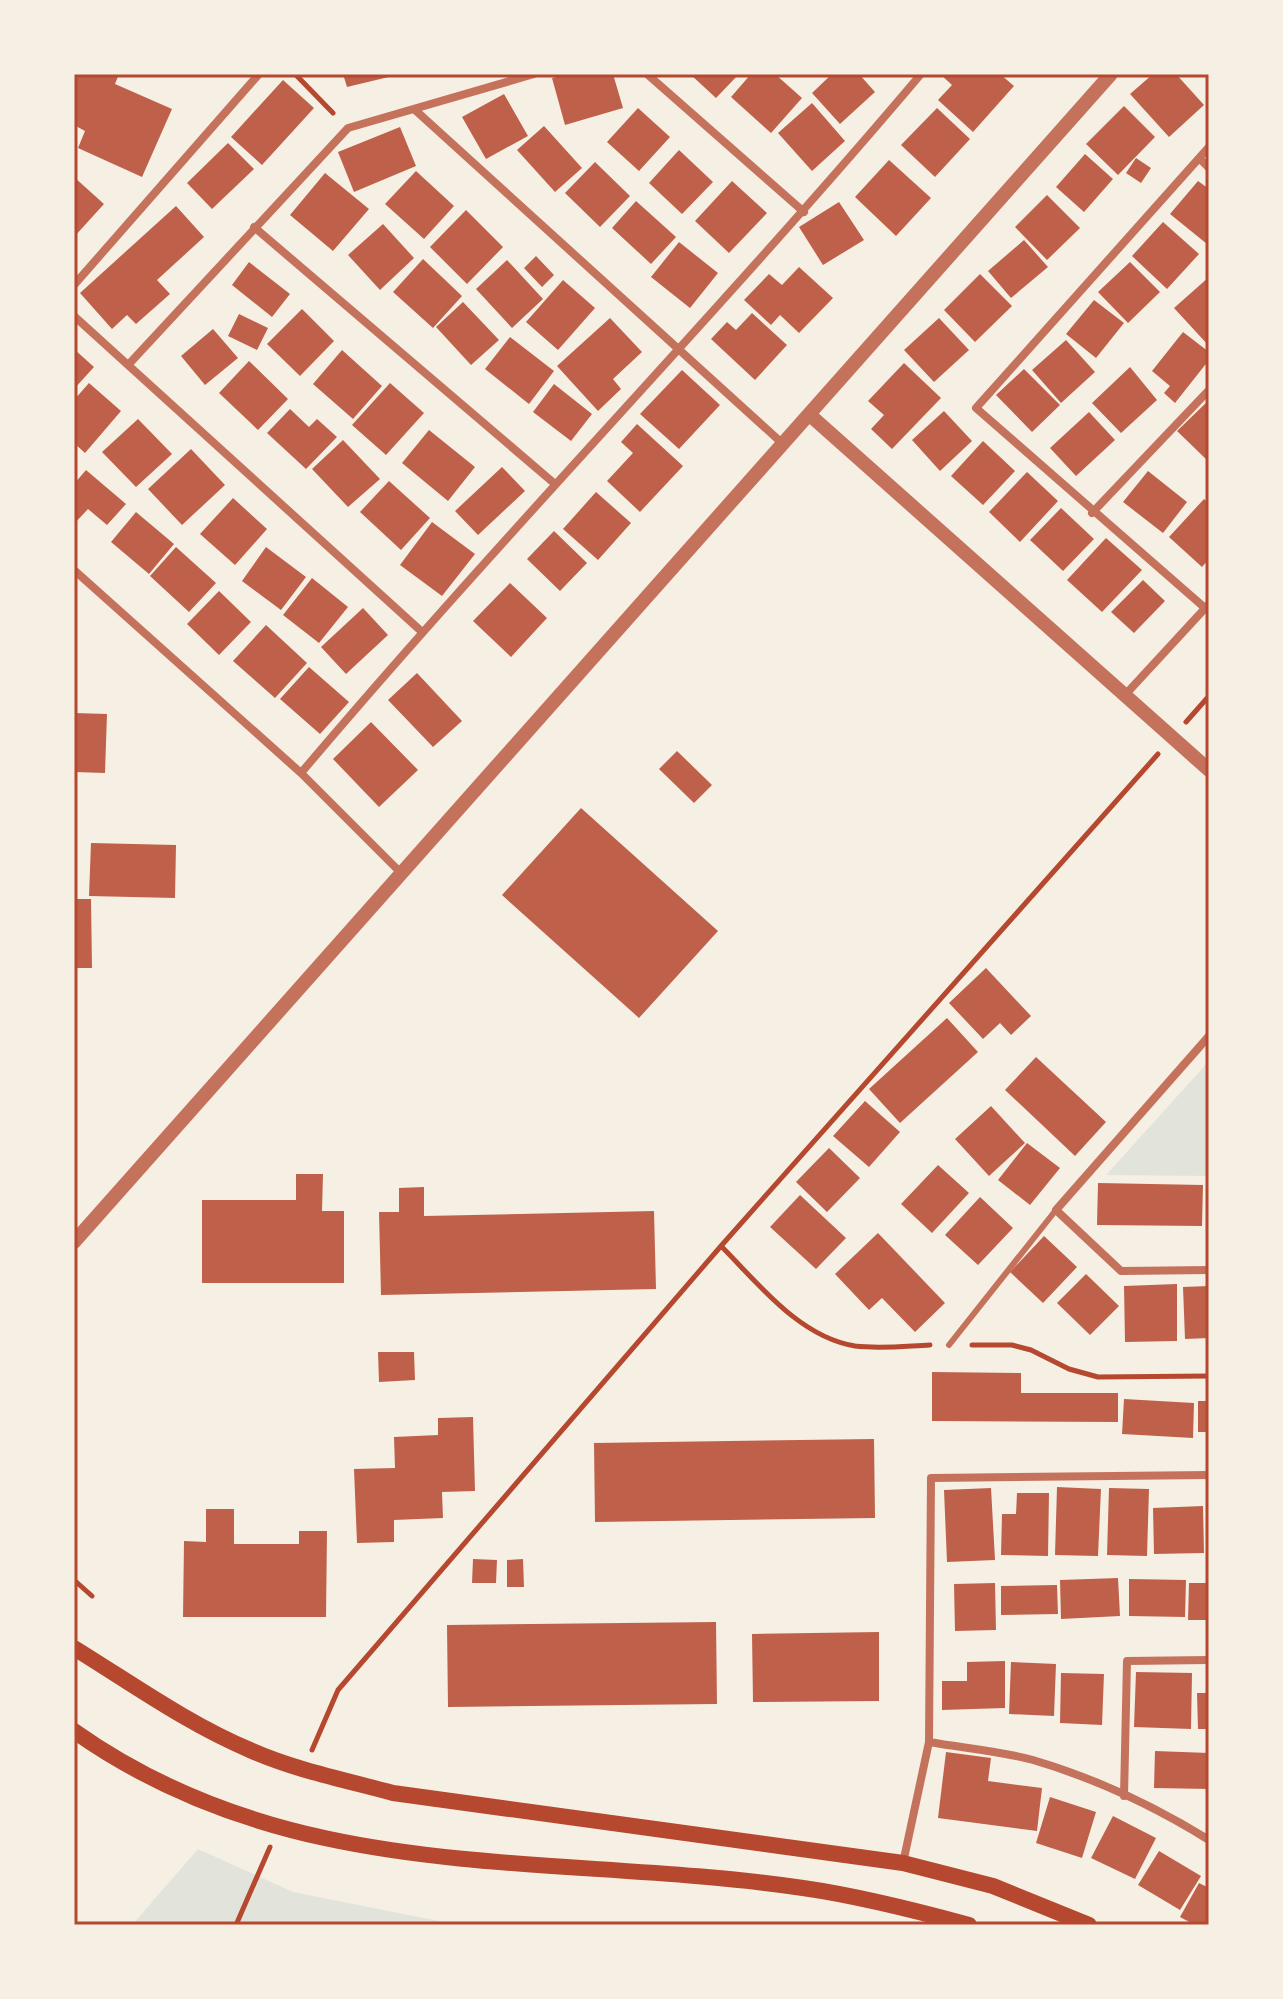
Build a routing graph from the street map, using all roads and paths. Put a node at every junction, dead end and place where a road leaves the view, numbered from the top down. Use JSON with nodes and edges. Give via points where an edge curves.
{"nodes":[{"id":1,"x":259,"y":74,"type":"edge"},
{"id":2,"x":295,"y":74,"type":"edge"},
{"id":3,"x":534,"y":74,"type":"edge"},
{"id":4,"x":647,"y":74,"type":"edge"},
{"id":5,"x":921,"y":74,"type":"edge"},
{"id":6,"x":1111,"y":74,"type":"edge"},
{"id":7,"x":414,"y":109,"type":"junction"},
{"id":8,"x":348,"y":128,"type":"junction"},
{"id":9,"x":1209,"y":147,"type":"edge"},
{"id":10,"x":1199,"y":158,"type":"junction"},
{"id":11,"x":1209,"y":168,"type":"edge"},
{"id":12,"x":804,"y":212,"type":"junction"},
{"id":13,"x":254,"y":227,"type":"junction"},
{"id":14,"x":74,"y":285,"type":"edge"},
{"id":15,"x":74,"y":316,"type":"edge"},
{"id":16,"x":677,"y":349,"type":"junction"},
{"id":17,"x":129,"y":364,"type":"junction"},
{"id":18,"x":1209,"y":390,"type":"edge"},
{"id":19,"x":811,"y":416,"type":"junction"},
{"id":20,"x":784,"y":444,"type":"junction"},
{"id":21,"x":555,"y":484,"type":"junction"},
{"id":22,"x":1092,"y":513,"type":"junction"},
{"id":23,"x":74,"y":570,"type":"edge"},
{"id":24,"x":1207,"y":606,"type":"edge"},
{"id":25,"x":421,"y":631,"type":"junction"},
{"id":26,"x":1125,"y":695,"type":"junction"},
{"id":27,"x":1209,"y":770,"type":"edge"},
{"id":28,"x":301,"y":773,"type":"junction"},
{"id":29,"x":1108,"y":810,"type":"dead end"},
{"id":30,"x":402,"y":874,"type":"junction"},
{"id":31,"x":1209,"y":1036,"type":"edge"},
{"id":32,"x":1056,"y":1210,"type":"junction"},
{"id":33,"x":74,"y":1242,"type":"edge"},
{"id":34,"x":721,"y":1246,"type":"junction"},
{"id":35,"x":1209,"y":1270,"type":"edge"},
{"id":36,"x":949,"y":1345,"type":"junction"},
{"id":37,"x":1209,"y":1376,"type":"edge"},
{"id":38,"x":1209,"y":1475,"type":"edge"},
{"id":39,"x":74,"y":1580,"type":"edge"},
{"id":40,"x":92,"y":1596,"type":"dead end"},
{"id":41,"x":74,"y":1648,"type":"edge"},
{"id":42,"x":1209,"y":1660,"type":"edge"},
{"id":43,"x":338,"y":1690,"type":"dead end"},
{"id":44,"x":74,"y":1731,"type":"edge"},
{"id":45,"x":929,"y":1742,"type":"junction"},
{"id":46,"x":1124,"y":1796,"type":"junction"},
{"id":47,"x":1209,"y":1840,"type":"edge"},
{"id":48,"x":903,"y":1863,"type":"junction"},
{"id":49,"x":969,"y":1925,"type":"edge"},
{"id":50,"x":1089,"y":1925,"type":"edge"}],
"edges":[{"from":1,"to":14,"type":"street"},
{"from":2,"to":8,"type":"path"},
{"from":3,"to":7,"type":"street"},
{"from":4,"to":12,"type":"street"},
{"from":5,"to":12,"type":"street"},
{"from":6,"to":19,"type":"street"},
{"from":7,"to":8,"type":"street"},
{"from":7,"to":16,"type":"street"},
{"from":8,"to":13,"type":"street"},
{"from":9,"to":10,"type":"street"},
{"from":10,"to":11,"type":"street"},
{"from":10,"to":22,"type":"street","via":[[976,408]]},
{"from":12,"to":16,"type":"street"},
{"from":13,"to":17,"type":"street"},
{"from":13,"to":21,"type":"street"},
{"from":15,"to":17,"type":"street"},
{"from":16,"to":20,"type":"street"},
{"from":16,"to":21,"type":"street"},
{"from":17,"to":25,"type":"street"},
{"from":18,"to":22,"type":"street"},
{"from":19,"to":20,"type":"street"},
{"from":19,"to":26,"type":"street"},
{"from":20,"to":30,"type":"street"},
{"from":21,"to":25,"type":"street"},
{"from":22,"to":24,"type":"street"},
{"from":23,"to":28,"type":"street"},
{"from":24,"to":26,"type":"street"},
{"from":25,"to":28,"type":"street"},
{"from":26,"to":27,"type":"street"},
{"from":28,"to":30,"type":"street"},
{"from":29,"to":34,"type":"path"},
{"from":30,"to":33,"type":"street"},
{"from":31,"to":32,"type":"street"},
{"from":32,"to":35,"type":"street","via":[[1121,1271]]},
{"from":32,"to":36,"type":"lane"},
{"from":34,"to":36,"type":"path","via":[[779,1304],[828,1337],[853,1346]]},
{"from":34,"to":43,"type":"path"},
{"from":36,"to":37,"type":"path","via":[[1012,1345],[1098,1377]]},
{"from":38,"to":45,"type":"street","via":[[931,1478]]},
{"from":39,"to":40,"type":"path"},
{"from":41,"to":48,"type":"main road","via":[[251,1751],[393,1793]]},
{"from":42,"to":46,"type":"street","via":[[1127,1661]]},
{"from":44,"to":49,"type":"main road","via":[[160,1783],[291,1833],[384,1852],[803,1888]]},
{"from":45,"to":46,"type":"street","via":[[1033,1760]]},
{"from":45,"to":48,"type":"street"},
{"from":46,"to":47,"type":"street"},
{"from":48,"to":50,"type":"main road","via":[[993,1886]]}]}
